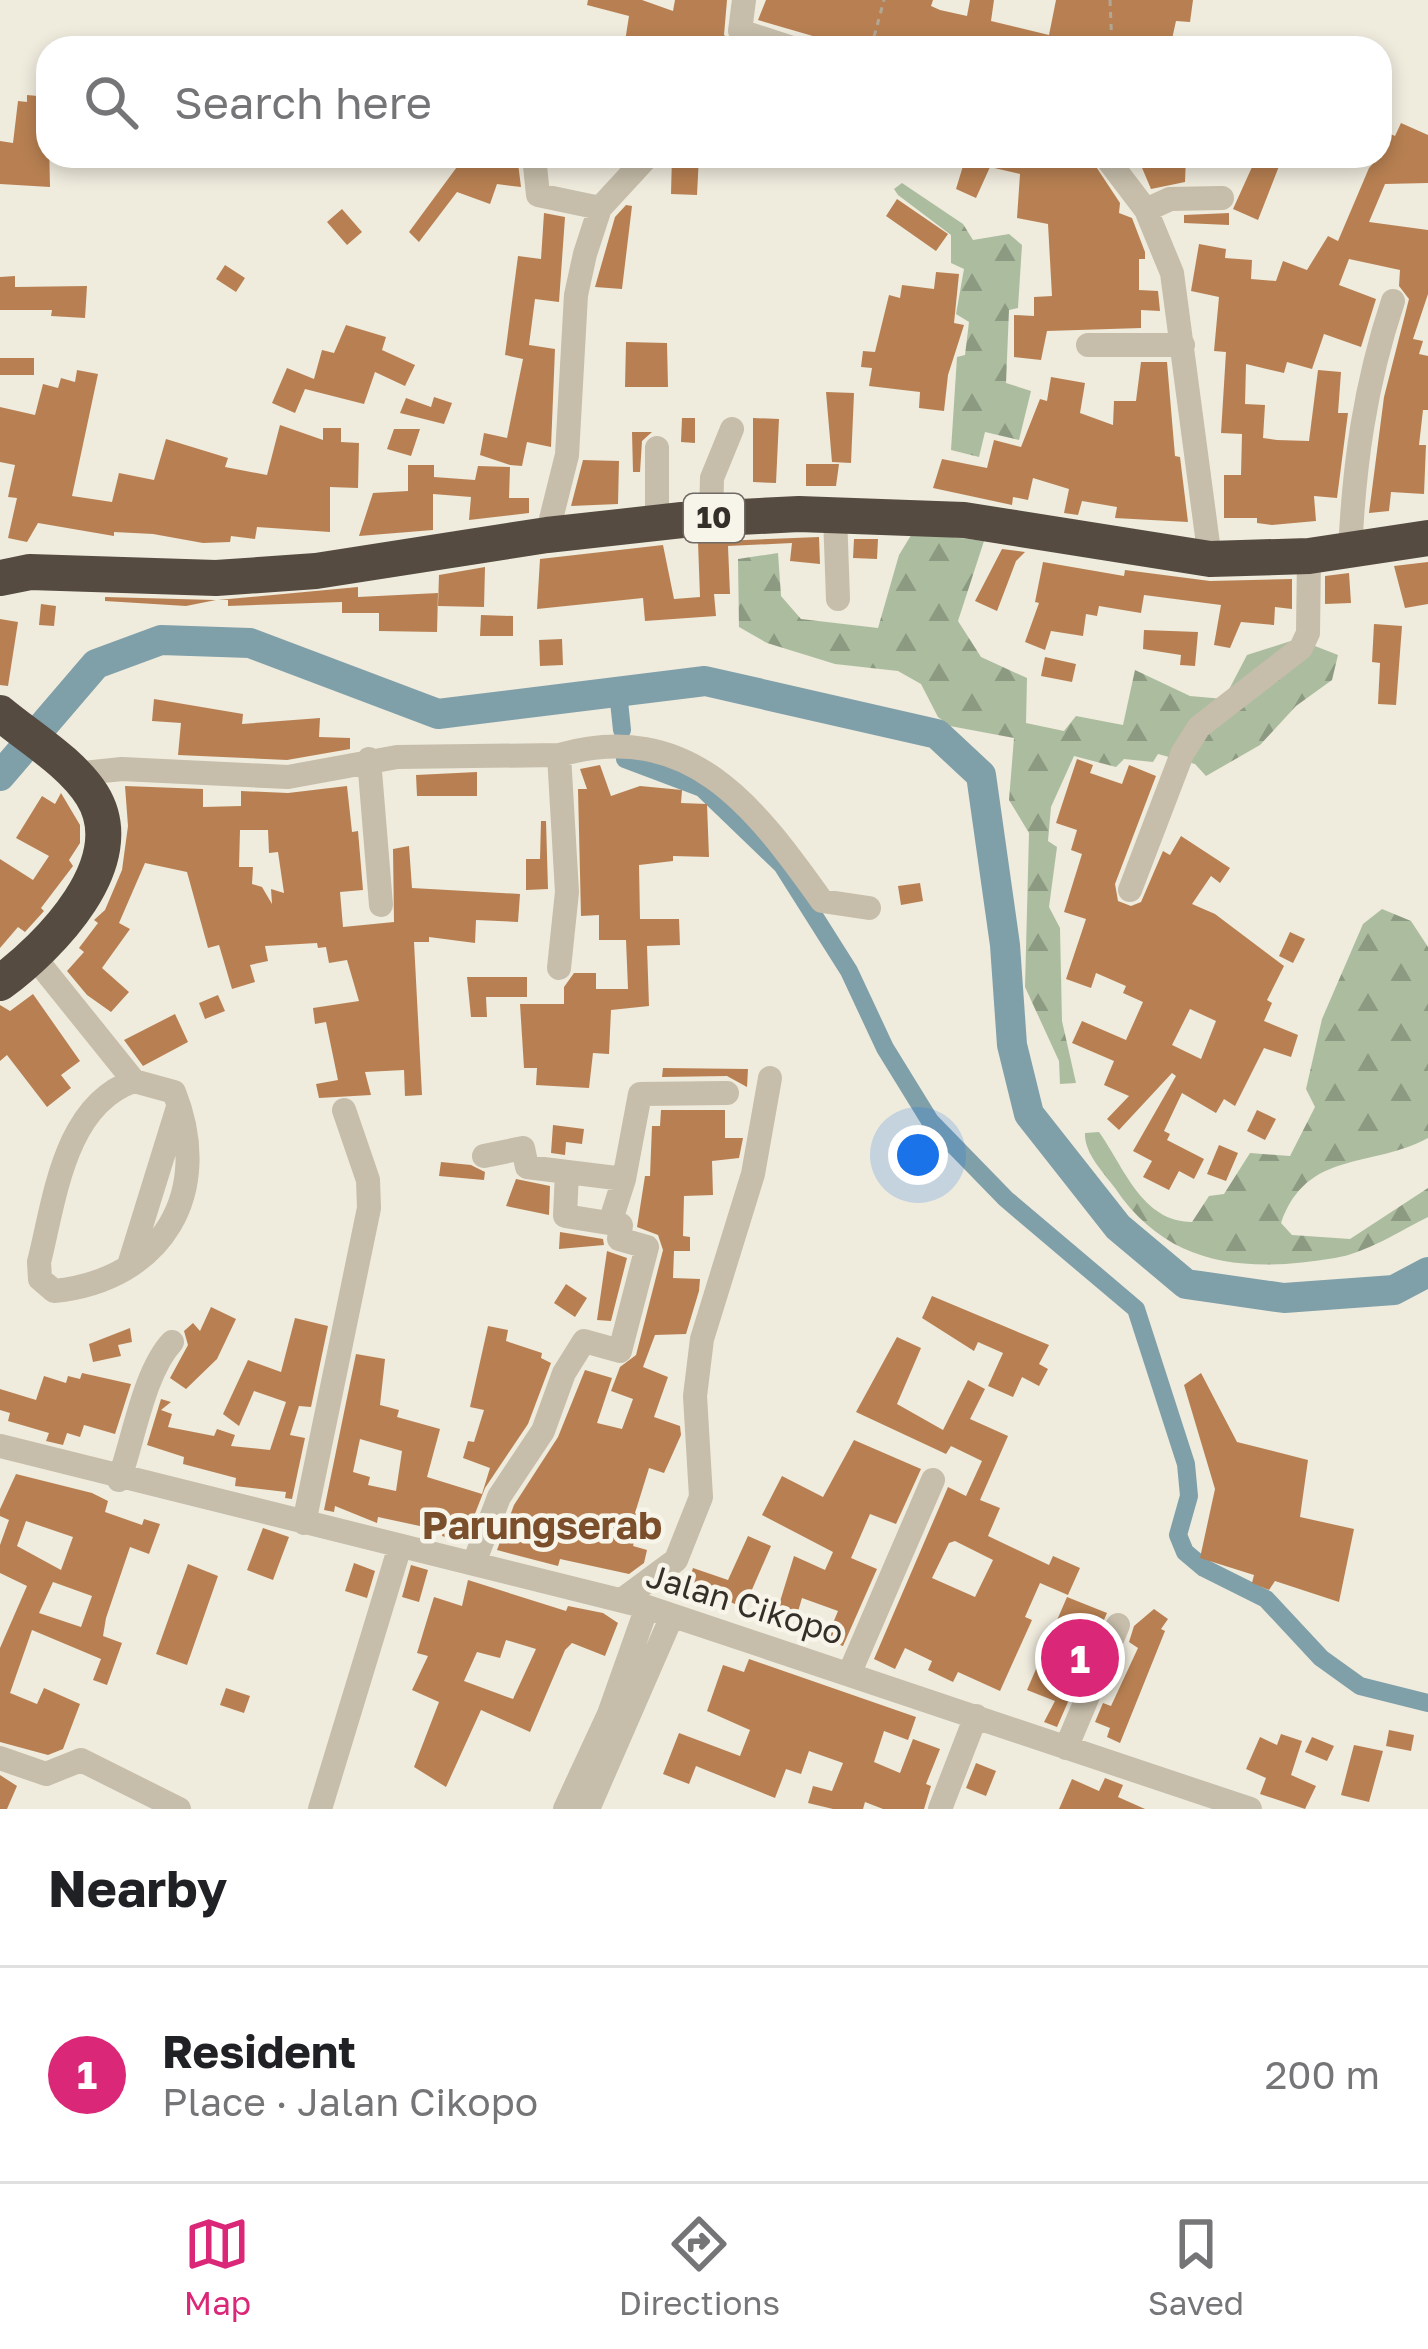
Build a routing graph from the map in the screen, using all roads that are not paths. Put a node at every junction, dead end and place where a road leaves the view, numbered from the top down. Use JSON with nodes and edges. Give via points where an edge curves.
{"nodes":[{"id":1,"x":744,"y":0,"type":"edge"},
{"id":2,"x":740,"y":36,"type":"edge"},
{"id":3,"x":535,"y":168,"type":"edge"},
{"id":4,"x":637,"y":168,"type":"edge"},
{"id":5,"x":1115,"y":168,"type":"edge"},
{"id":6,"x":1222,"y":198,"type":"dead end"},
{"id":7,"x":600,"y":208,"type":"junction"},
{"id":8,"x":1146,"y":210,"type":"junction"},
{"id":9,"x":1393,"y":301,"type":"dead end"},
{"id":10,"x":1088,"y":345,"type":"dead end"},
{"id":11,"x":1183,"y":345,"type":"junction"},
{"id":12,"x":732,"y":429,"type":"dead end"},
{"id":13,"x":657,"y":448,"type":"dead end"},
{"id":14,"x":650,"y":509,"type":"junction"},
{"id":15,"x":835,"y":514,"type":"junction"},
{"id":16,"x":711,"y":518,"type":"junction"},
{"id":17,"x":547,"y":535,"type":"junction"},
{"id":18,"x":1428,"y":538,"type":"edge"},
{"id":19,"x":1350,"y":552,"type":"junction"},
{"id":20,"x":1310,"y":556,"type":"junction"},
{"id":21,"x":1210,"y":559,"type":"junction"},
{"id":22,"x":0,"y":578,"type":"edge"},
{"id":23,"x":838,"y":599,"type":"dead end"},
{"id":24,"x":0,"y":713,"type":"edge"},
{"id":25,"x":559,"y":755,"type":"junction"},
{"id":26,"x":369,"y":759,"type":"junction"},
{"id":27,"x":69,"y":770,"type":"junction"},
{"id":28,"x":1130,"y":890,"type":"dead end"},
{"id":29,"x":381,"y":905,"type":"dead end"},
{"id":30,"x":868,"y":908,"type":"dead end"},
{"id":31,"x":34,"y":958,"type":"junction"},
{"id":32,"x":560,"y":968,"type":"dead end"},
{"id":33,"x":0,"y":982,"type":"edge"},
{"id":34,"x":770,"y":1078,"type":"dead end"},
{"id":35,"x":134,"y":1081,"type":"junction"},
{"id":36,"x":727,"y":1093,"type":"dead end"},
{"id":37,"x":344,"y":1110,"type":"dead end"},
{"id":38,"x":484,"y":1156,"type":"dead end"},
{"id":39,"x":568,"y":1172,"type":"junction"},
{"id":40,"x":624,"y":1179,"type":"junction"},
{"id":41,"x":610,"y":1222,"type":"junction"},
{"id":42,"x":172,"y":1342,"type":"dead end"},
{"id":43,"x":2,"y":1453,"type":"edge"},
{"id":44,"x":118,"y":1480,"type":"junction"},
{"id":45,"x":933,"y":1480,"type":"dead end"},
{"id":46,"x":304,"y":1523,"type":"junction"},
{"id":47,"x":400,"y":1546,"type":"junction"},
{"id":48,"x":474,"y":1563,"type":"junction"},
{"id":49,"x":634,"y":1604,"type":"junction"},
{"id":50,"x":673,"y":1616,"type":"junction"},
{"id":51,"x":1118,"y":1625,"type":"dead end"},
{"id":52,"x":850,"y":1672,"type":"junction"},
{"id":53,"x":976,"y":1716,"type":"junction"},
{"id":54,"x":1066,"y":1748,"type":"junction"},
{"id":55,"x":0,"y":1758,"type":"edge"},
{"id":56,"x":179,"y":1809,"type":"edge"},
{"id":57,"x":320,"y":1809,"type":"edge"},
{"id":58,"x":565,"y":1809,"type":"edge"},
{"id":59,"x":588,"y":1809,"type":"edge"},
{"id":60,"x":940,"y":1809,"type":"edge"},
{"id":61,"x":1250,"y":1809,"type":"edge"}],
"edges":[{"from":1,"to":2,"type":"street"},
{"from":3,"to":7,"type":"street","via":[[538,195]]},
{"from":4,"to":7,"type":"street"},
{"from":5,"to":8,"type":"street"},
{"from":6,"to":8,"type":"street","via":[[1170,200]]},
{"from":7,"to":17,"type":"street","via":[[576,295],[567,455]]},
{"from":8,"to":11,"type":"street","via":[[1172,273]]},
{"from":9,"to":19,"type":"street","via":[[1354,453]]},
{"from":10,"to":11,"type":"street"},
{"from":11,"to":21,"type":"street","via":[[1213,468]]},
{"from":12,"to":16,"type":"street","via":[[712,478]]},
{"from":13,"to":14,"type":"street"},
{"from":14,"to":16,"type":"highway","number":"10"},
{"from":14,"to":17,"type":"highway","number":"10"},
{"from":15,"to":16,"type":"highway","number":"10"},
{"from":15,"to":21,"type":"highway","number":"10","via":[[964,520]]},
{"from":15,"to":23,"type":"street"},
{"from":17,"to":22,"type":"highway","number":"10","via":[[316,571]]},
{"from":18,"to":19,"type":"highway","number":"10"},
{"from":19,"to":20,"type":"highway","number":"10"},
{"from":20,"to":21,"type":"highway","number":"10"},
{"from":20,"to":28,"type":"street","via":[[1301,648],[1199,727]]},
{"from":24,"to":27,"type":"highway"},
{"from":25,"to":26,"type":"street"},
{"from":25,"to":30,"type":"street","via":[[610,742],[695,763],[778,839],[822,901]]},
{"from":25,"to":32,"type":"street","via":[[567,892]]},
{"from":26,"to":27,"type":"street","via":[[288,777]]},
{"from":26,"to":29,"type":"street"},
{"from":27,"to":31,"type":"highway","via":[[100,813],[100,850],[76,906]]},
{"from":31,"to":33,"type":"highway"},
{"from":31,"to":35,"type":"street"},
{"from":34,"to":49,"type":"street","via":[[753,1174],[702,1339],[695,1396],[701,1497],[676,1560]]},
{"from":35,"to":35,"type":"street","via":[[109,1090],[84,1119],[66,1160],[39,1262],[40,1279],[54,1291],[82,1288],[129,1264],[174,1225],[190,1162],[179,1105],[173,1092]]},
{"from":36,"to":40,"type":"street","via":[[640,1094]]},
{"from":37,"to":46,"type":"street","via":[[370,1193]]},
{"from":38,"to":39,"type":"street","via":[[524,1148],[527,1167]]},
{"from":39,"to":40,"type":"street"},
{"from":39,"to":41,"type":"street","via":[[565,1216]]},
{"from":40,"to":41,"type":"street"},
{"from":41,"to":48,"type":"street","via":[[621,1225],[619,1239],[647,1247],[620,1351],[584,1341],[543,1431],[499,1497]]},
{"from":42,"to":44,"type":"street","via":[[148,1374]]},
{"from":43,"to":44,"type":"street","name":"Jalan Cikopo"},
{"from":44,"to":46,"type":"street","name":"Jalan Cikopo"},
{"from":45,"to":52,"type":"street"},
{"from":46,"to":47,"type":"street","name":"Jalan Cikopo"},
{"from":47,"to":48,"type":"street","name":"Jalan Cikopo"},
{"from":47,"to":57,"type":"street"},
{"from":48,"to":49,"type":"street","name":"Jalan Cikopo"},
{"from":49,"to":50,"type":"street","name":"Jalan Cikopo"},
{"from":49,"to":58,"type":"street","via":[[609,1714]]},
{"from":50,"to":52,"type":"street","name":"Jalan Cikopo"},
{"from":50,"to":59,"type":"street"},
{"from":51,"to":54,"type":"street"},
{"from":52,"to":53,"type":"street","name":"Jalan Cikopo"},
{"from":53,"to":54,"type":"street","name":"Jalan Cikopo"},
{"from":53,"to":60,"type":"street"},
{"from":54,"to":61,"type":"street","name":"Jalan Cikopo"},
{"from":55,"to":56,"type":"street","via":[[46,1774],[81,1760]]}]}
